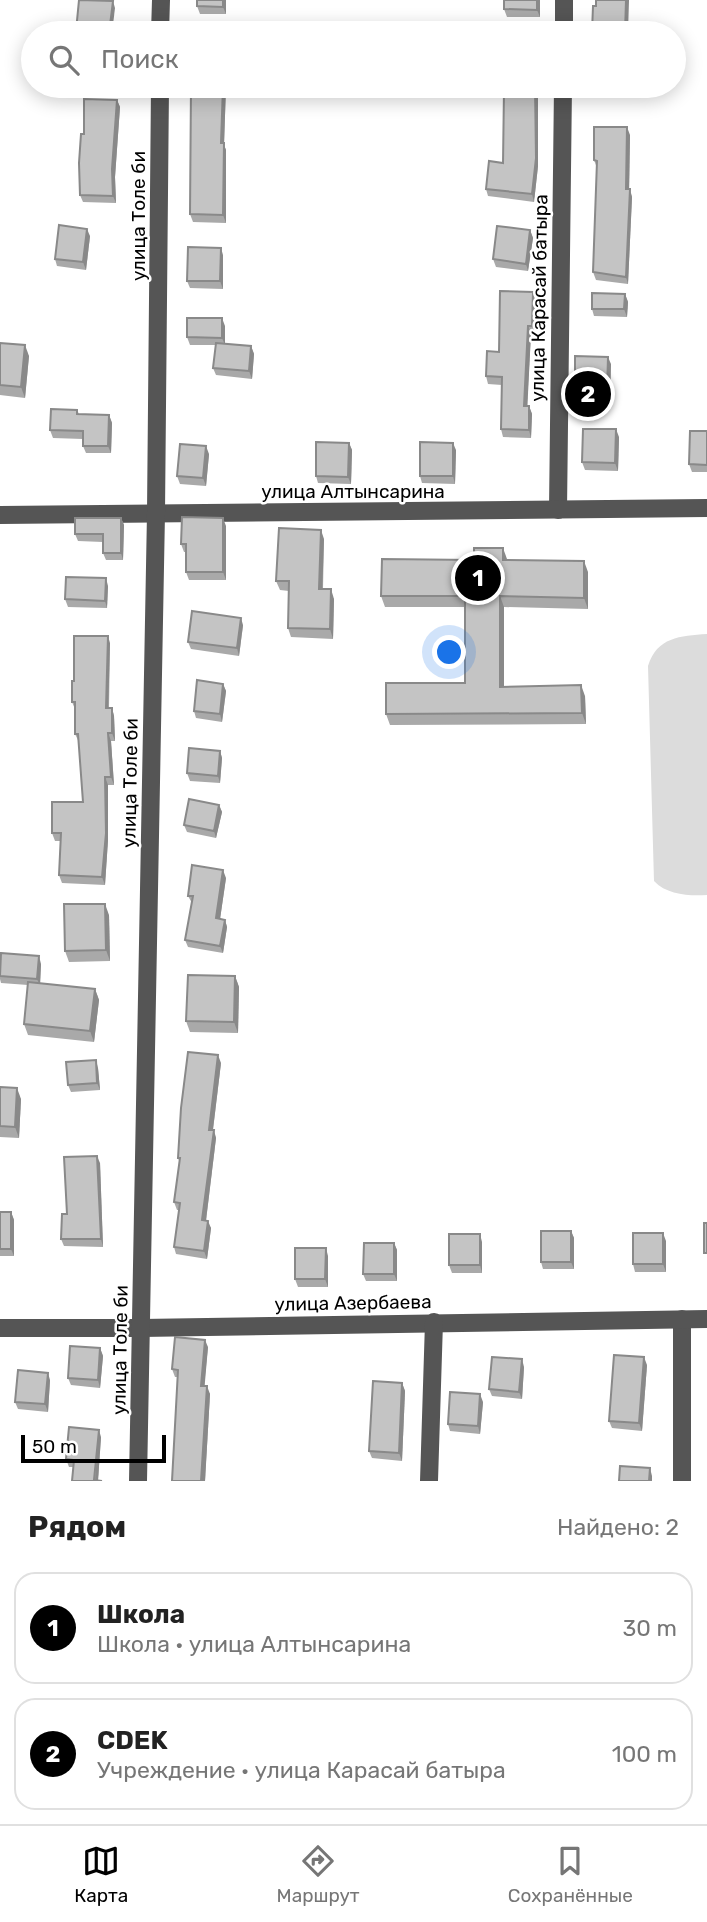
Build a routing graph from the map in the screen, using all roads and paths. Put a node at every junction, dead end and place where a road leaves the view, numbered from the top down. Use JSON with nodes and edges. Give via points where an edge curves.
{"nodes":[{"id":1,"x":161,"y":0,"type":"edge"},
{"id":2,"x":564,"y":0,"type":"edge"},
{"id":3,"x":160,"y":21,"type":"edge"},
{"id":4,"x":564,"y":21,"type":"edge"},
{"id":5,"x":160,"y":98,"type":"edge"},
{"id":6,"x":563,"y":98,"type":"edge"},
{"id":7,"x":707,"y":508,"type":"edge"},
{"id":8,"x":558,"y":510,"type":"junction"},
{"id":9,"x":156,"y":513,"type":"junction"},
{"id":10,"x":0,"y":515,"type":"edge"},
{"id":11,"x":682,"y":1319,"type":"junction"},
{"id":12,"x":707,"y":1319,"type":"edge"},
{"id":13,"x":434,"y":1322,"type":"junction"},
{"id":14,"x":0,"y":1328,"type":"edge"},
{"id":15,"x":141,"y":1328,"type":"junction"},
{"id":16,"x":138,"y":1481,"type":"edge"},
{"id":17,"x":429,"y":1481,"type":"edge"},
{"id":18,"x":682,"y":1481,"type":"edge"}],
"edges":[{"from":1,"to":3,"type":"street"},
{"from":2,"to":4,"type":"street"},
{"from":5,"to":9,"type":"street","name":"улица Толе би"},
{"from":6,"to":8,"type":"street","name":"улица Карасай батыра"},
{"from":7,"to":8,"type":"street","name":"улица Алтынсарина"},
{"from":8,"to":9,"type":"street","name":"улица Алтынсарина"},
{"from":9,"to":10,"type":"street","name":"улица Алтынсарина"},
{"from":9,"to":15,"type":"street","name":"улица Толе би"},
{"from":11,"to":12,"type":"street","name":"улица Азербаева"},
{"from":11,"to":13,"type":"street","name":"улица Азербаева"},
{"from":11,"to":18,"type":"street"},
{"from":13,"to":15,"type":"street","name":"улица Азербаева"},
{"from":13,"to":17,"type":"street"},
{"from":14,"to":15,"type":"street","name":"улица Азербаева"},
{"from":15,"to":16,"type":"street","name":"улица Толе би"}]}
